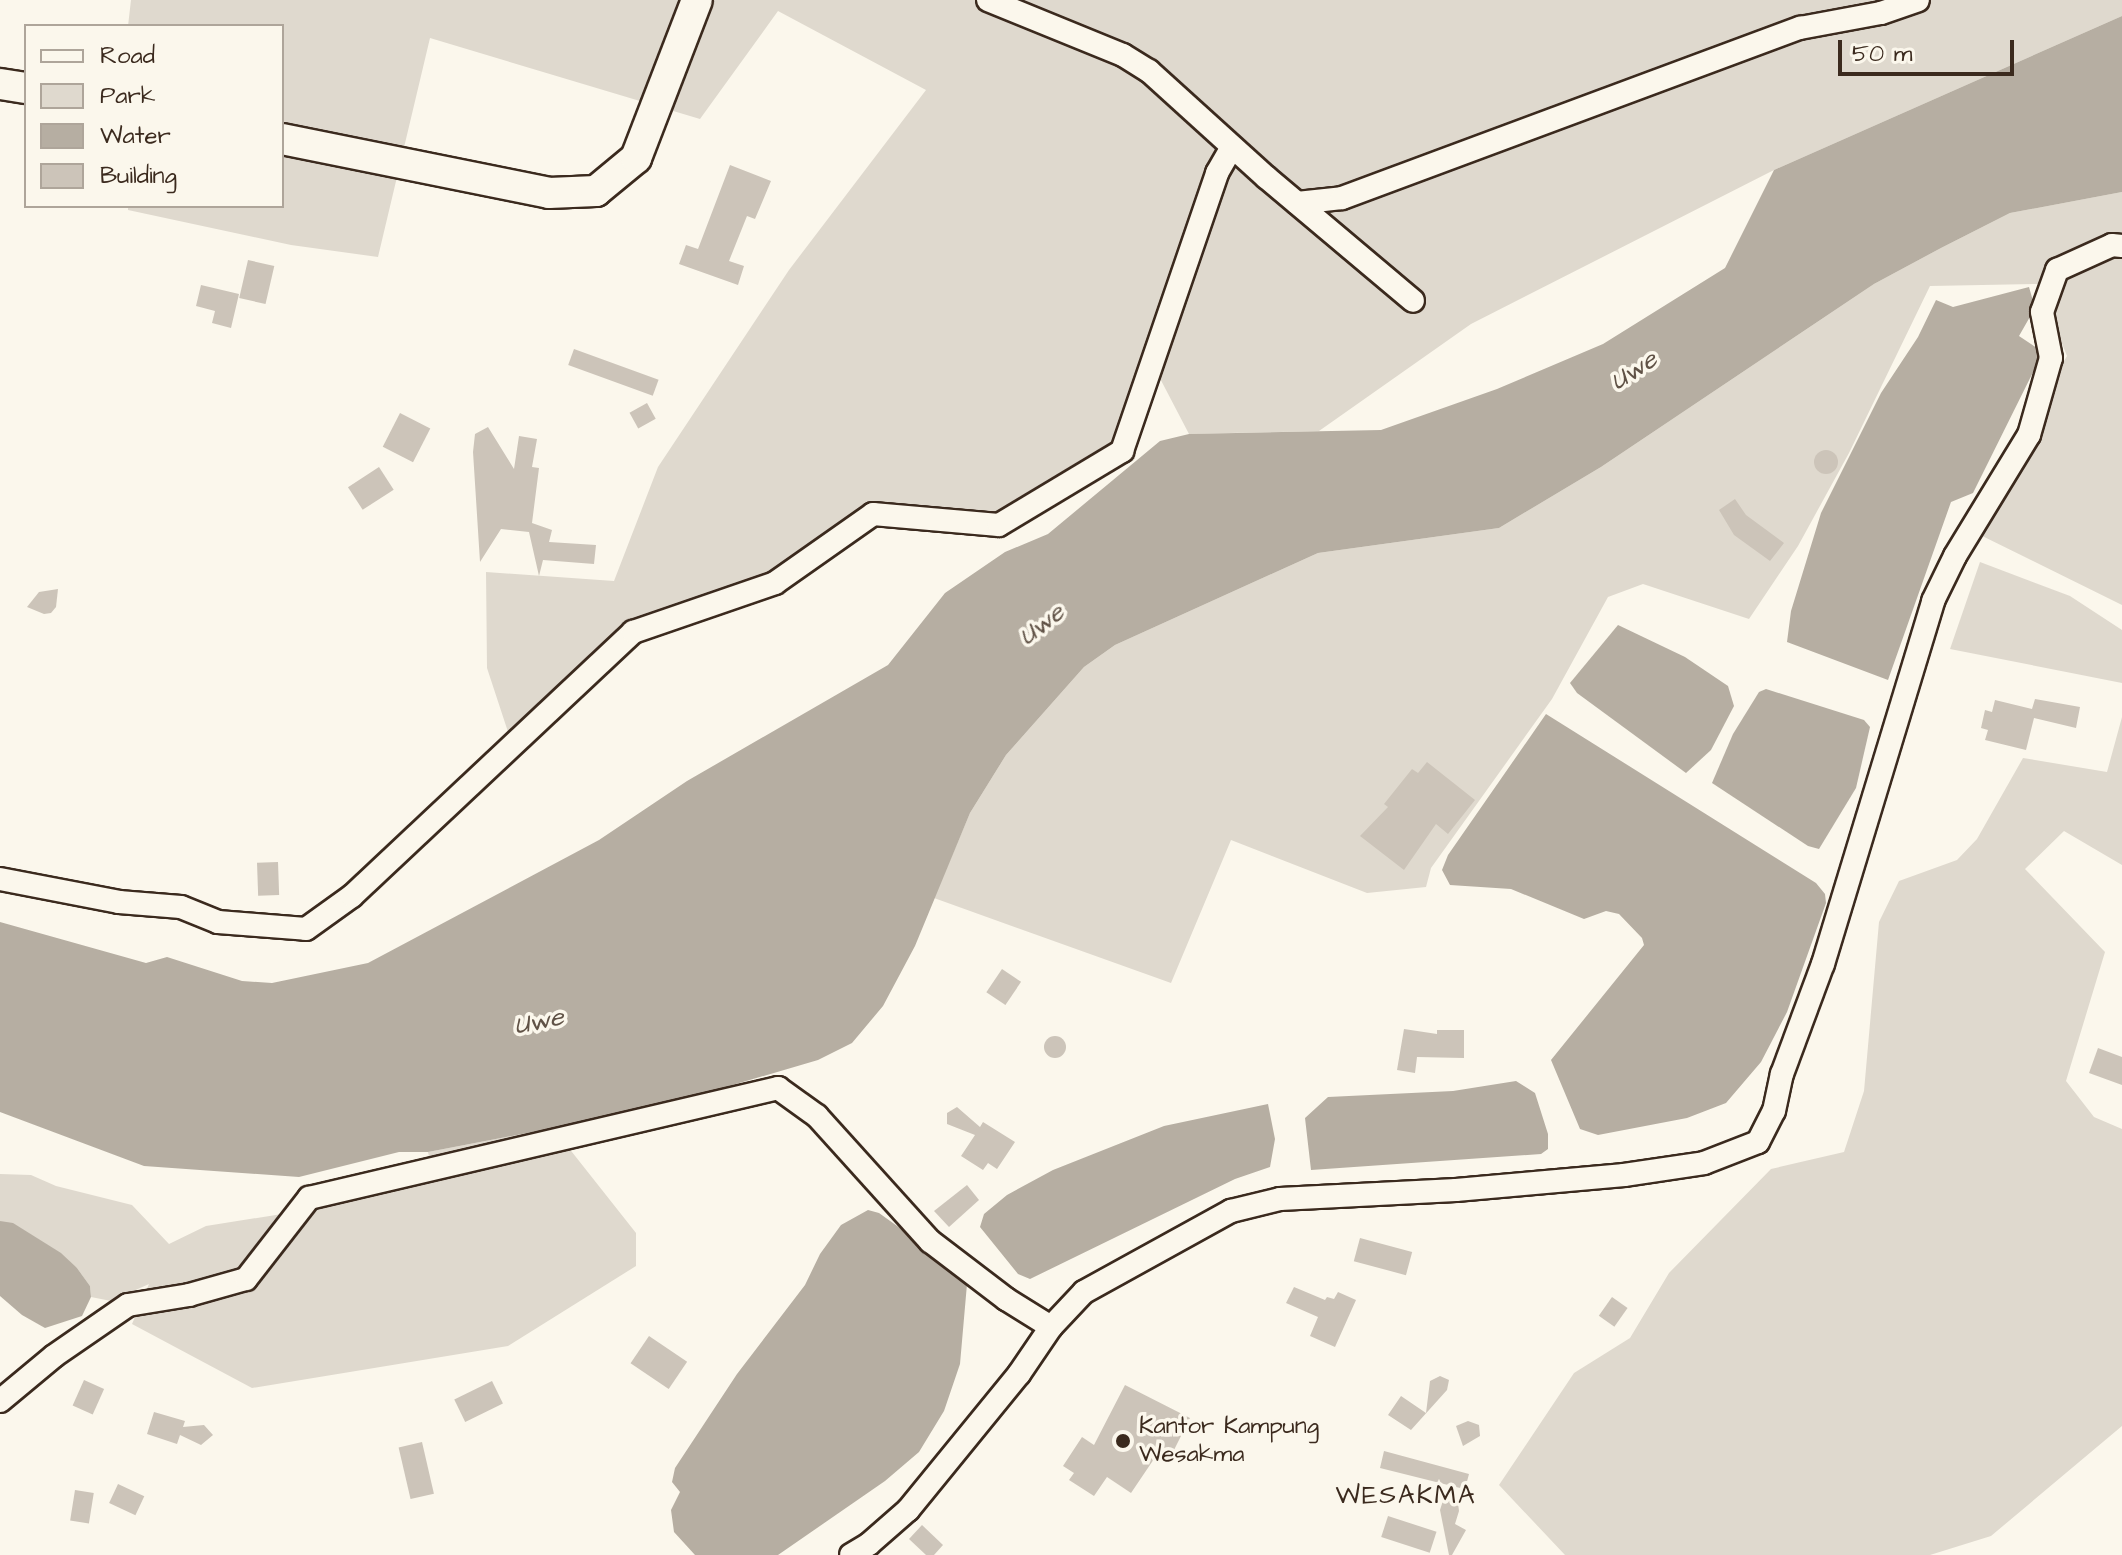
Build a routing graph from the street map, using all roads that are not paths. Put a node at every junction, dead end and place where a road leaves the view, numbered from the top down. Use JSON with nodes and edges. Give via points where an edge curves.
{"nodes":[{"id":1,"x":697,"y":0,"type":"edge"},
{"id":2,"x":988,"y":0,"type":"edge"},
{"id":3,"x":1918,"y":0,"type":"edge"},
{"id":4,"x":0,"y":84,"type":"edge"},
{"id":5,"x":24,"y":88,"type":"edge"},
{"id":6,"x":284,"y":139,"type":"edge"},
{"id":7,"x":1232,"y":147,"type":"junction"},
{"id":8,"x":1297,"y":203,"type":"junction"},
{"id":9,"x":2122,"y":246,"type":"edge"},
{"id":10,"x":1413,"y":301,"type":"dead end"},
{"id":11,"x":0,"y":879,"type":"edge"},
{"id":12,"x":1051,"y":1327,"type":"junction"},
{"id":13,"x":0,"y":1401,"type":"edge"},
{"id":14,"x":851,"y":1555,"type":"edge"}],
"edges":[{"from":1,"to":6,"type":"main road","via":[[636,158],[596,191],[549,193]]},
{"from":2,"to":7,"type":"street","via":[[1136,63]]},
{"from":3,"to":8,"type":"street","via":[[1881,13],[1800,28],[1342,198]]},
{"from":4,"to":5,"type":"main road"},
{"from":7,"to":8,"type":"street"},
{"from":7,"to":11,"type":"street","via":[[1217,173],[1122,451],[999,525],[873,514],[775,583],[633,632],[352,896],[306,929],[218,922],[181,907],[119,902]]},
{"from":8,"to":10,"type":"street"},
{"from":9,"to":12,"type":"street","via":[[2112,245],[2057,270],[2042,312],[2051,358],[2029,435],[1933,601],[1823,964],[1782,1074],[1774,1111],[1758,1142],[1704,1163],[1624,1175],[1280,1199],[1231,1211],[1084,1292]]},
{"from":12,"to":13,"type":"street","via":[[930,1241],[817,1116],[778,1088],[309,1198],[246,1279],[128,1305]]},
{"from":12,"to":14,"type":"street","via":[[908,1510]]}]}
